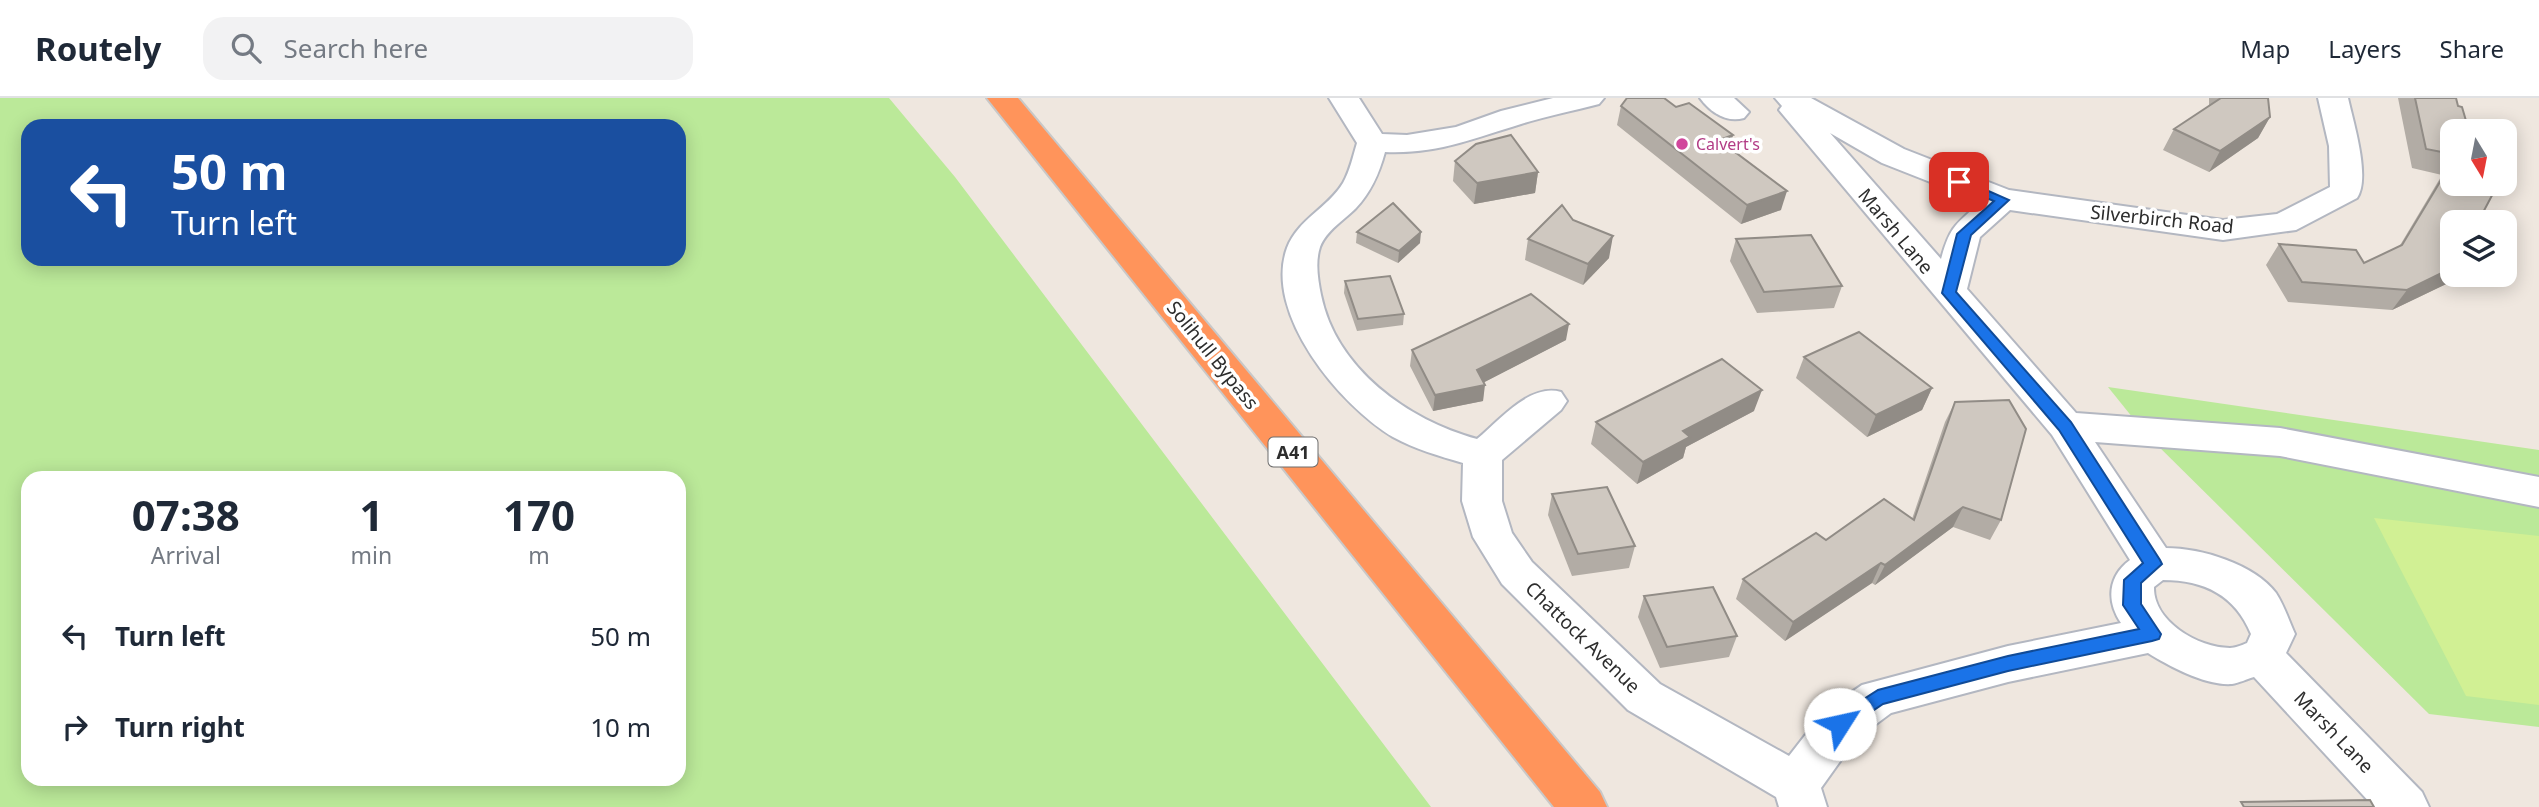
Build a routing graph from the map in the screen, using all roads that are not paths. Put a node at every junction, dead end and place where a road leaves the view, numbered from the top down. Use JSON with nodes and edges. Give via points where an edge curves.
{"nodes":[{"id":1,"x":1002,"y":98,"type":"edge"},
{"id":2,"x":1344,"y":98,"type":"edge"},
{"id":3,"x":1589,"y":98,"type":"edge"},
{"id":4,"x":1789,"y":98,"type":"edge"},
{"id":5,"x":2333,"y":98,"type":"edge"},
{"id":6,"x":1372,"y":143,"type":"junction"},
{"id":7,"x":2003,"y":200,"type":"junction"},
{"id":8,"x":1949,"y":293,"type":"junction"},
{"id":9,"x":1549,"y":401,"type":"dead end"},
{"id":10,"x":2065,"y":426,"type":"junction"},
{"id":11,"x":1483,"y":455,"type":"junction"},
{"id":12,"x":2539,"y":492,"type":"edge"},
{"id":13,"x":2154,"y":564,"type":"junction"},
{"id":14,"x":2152,"y":634,"type":"junction"},
{"id":15,"x":2262,"y":657,"type":"junction"},
{"id":16,"x":1800,"y":795,"type":"edge"},
{"id":17,"x":1583,"y":807,"type":"edge"},
{"id":18,"x":2405,"y":807,"type":"edge"}],
"edges":[{"from":1,"to":17,"type":"highway","name":"Solihull Bypass","number":"A41"},
{"from":2,"to":6,"type":"street"},
{"from":3,"to":6,"type":"street","via":[[1511,117],[1462,135],[1408,144]]},
{"from":4,"to":7,"type":"street","name":"Silverbirch Road","via":[[1893,156]]},
{"from":4,"to":8,"type":"street","name":"Marsh Lane","via":[[1807,126]]},
{"from":5,"to":7,"type":"street","name":"Silverbirch Road","via":[[2344,146],[2346,191],[2286,223],[2223,230]]},
{"from":6,"to":11,"type":"street","via":[[1353,192],[1304,247],[1299,270],[1309,316],[1321,345],[1375,406],[1420,435]]},
{"from":7,"to":8,"type":"street","via":[[1964,234]]},
{"from":8,"to":10,"type":"street","name":"Marsh Lane"},
{"from":9,"to":11,"type":"street"},
{"from":10,"to":12,"type":"street","via":[[2280,442]]},
{"from":10,"to":13,"type":"street","name":"Marsh Lane"},
{"from":11,"to":16,"type":"street","name":"Chattock Avenue","via":[[1482,501],[1493,537],[1517,573],[1644,697]]},
{"from":13,"to":14,"type":"street","via":[[2133,580],[2132,605]]},
{"from":13,"to":15,"type":"street","via":[[2189,564],[2228,579],[2260,604],[2273,634]]},
{"from":14,"to":15,"type":"street","via":[[2190,657],[2231,666]]},
{"from":14,"to":16,"type":"street","via":[[2008,664],[1878,698],[1840,724]]},
{"from":15,"to":18,"type":"street","name":"Marsh Lane"}]}
